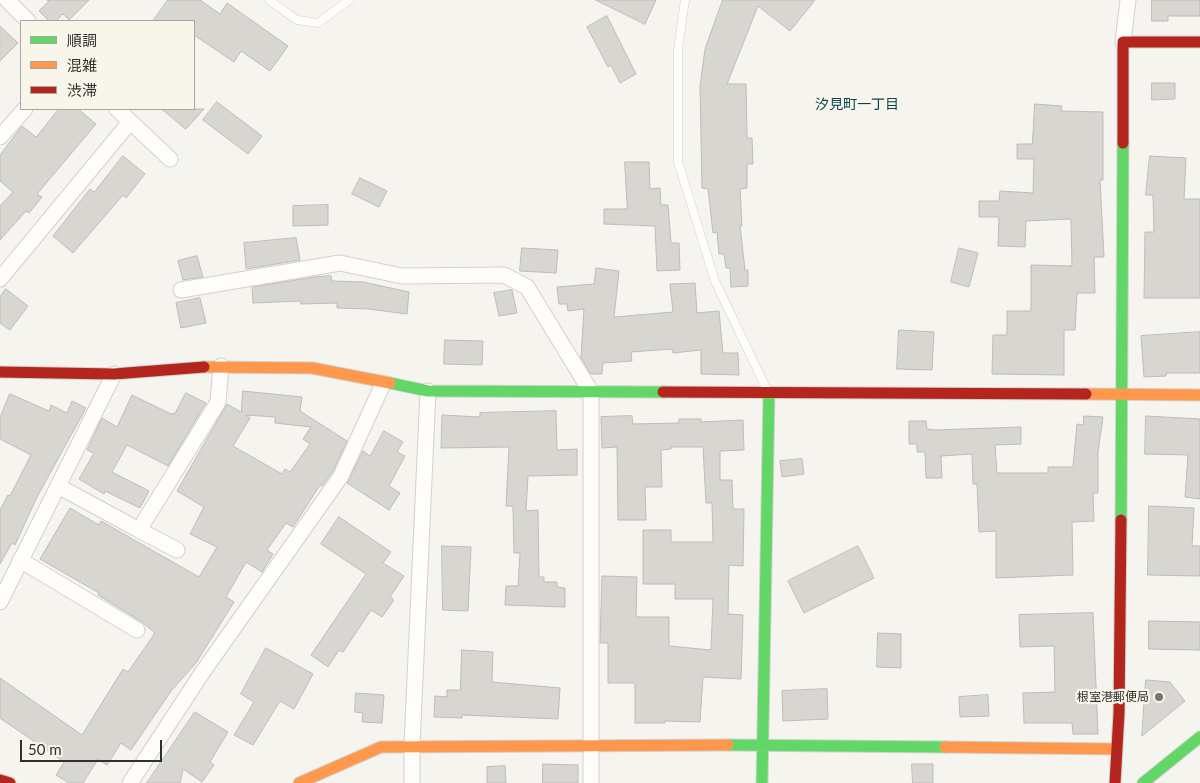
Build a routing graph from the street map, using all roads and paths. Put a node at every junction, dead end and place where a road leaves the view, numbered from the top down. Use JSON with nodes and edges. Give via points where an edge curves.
{"nodes":[{"id":1,"x":7,"y":0,"type":"edge"},
{"id":2,"x":269,"y":0,"type":"edge"},
{"id":3,"x":350,"y":0,"type":"edge"},
{"id":4,"x":685,"y":0,"type":"edge"},
{"id":5,"x":1128,"y":0,"type":"edge"},
{"id":6,"x":27,"y":20,"type":"edge"},
{"id":7,"x":1123,"y":42,"type":"junction"},
{"id":8,"x":1200,"y":42,"type":"edge"},
{"id":9,"x":24,"y":110,"type":"edge"},
{"id":10,"x":118,"y":110,"type":"edge"},
{"id":11,"x":130,"y":122,"type":"junction"},
{"id":12,"x":0,"y":137,"type":"edge"},
{"id":13,"x":170,"y":159,"type":"dead end"},
{"id":14,"x":0,"y":279,"type":"edge"},
{"id":15,"x":181,"y":290,"type":"dead end"},
{"id":16,"x":222,"y":366,"type":"junction"},
{"id":17,"x":114,"y":374,"type":"junction"},
{"id":18,"x":2,"y":377,"type":"edge"},
{"id":19,"x":383,"y":384,"type":"junction"},
{"id":20,"x":428,"y":391,"type":"junction"},
{"id":21,"x":591,"y":392,"type":"junction"},
{"id":22,"x":769,"y":393,"type":"junction"},
{"id":23,"x":1122,"y":394,"type":"junction"},
{"id":24,"x":1200,"y":395,"type":"edge"},
{"id":25,"x":58,"y":486,"type":"junction"},
{"id":26,"x":139,"y":530,"type":"junction"},
{"id":27,"x":177,"y":550,"type":"dead end"},
{"id":28,"x":20,"y":560,"type":"junction"},
{"id":29,"x":0,"y":602,"type":"edge"},
{"id":30,"x":137,"y":630,"type":"dead end"},
{"id":31,"x":1200,"y":737,"type":"edge"},
{"id":32,"x":591,"y":745,"type":"junction"},
{"id":33,"x":761,"y":745,"type":"junction"},
{"id":34,"x":412,"y":746,"type":"junction"},
{"id":35,"x":1116,"y":750,"type":"junction"},
{"id":36,"x":0,"y":780,"type":"edge"},
{"id":37,"x":10,"y":783,"type":"edge"},
{"id":38,"x":130,"y":783,"type":"edge"},
{"id":39,"x":299,"y":783,"type":"edge"},
{"id":40,"x":412,"y":783,"type":"edge"},
{"id":41,"x":591,"y":783,"type":"edge"},
{"id":42,"x":762,"y":783,"type":"edge"},
{"id":43,"x":1116,"y":783,"type":"edge"},
{"id":44,"x":1142,"y":783,"type":"edge"}],
"edges":[{"from":1,"to":6,"type":"street"},
{"from":2,"to":3,"type":"lane","via":[[297,20],[318,23]]},
{"from":4,"to":22,"type":"lane","via":[[678,50],[678,162],[715,281]]},
{"from":5,"to":7,"type":"street"},
{"from":7,"to":8,"type":"street"},
{"from":7,"to":23,"type":"street"},
{"from":9,"to":12,"type":"street"},
{"from":10,"to":11,"type":"street"},
{"from":11,"to":13,"type":"street"},
{"from":11,"to":14,"type":"street"},
{"from":15,"to":21,"type":"street","via":[[340,263],[402,276],[504,275],[527,287]]},
{"from":16,"to":17,"type":"street"},
{"from":16,"to":19,"type":"street","via":[[312,368]]},
{"from":16,"to":26,"type":"street","via":[[218,402]]},
{"from":17,"to":18,"type":"street"},
{"from":17,"to":25,"type":"street"},
{"from":19,"to":20,"type":"street"},
{"from":19,"to":38,"type":"street","via":[[341,476],[202,673]]},
{"from":20,"to":21,"type":"street"},
{"from":20,"to":34,"type":"street"},
{"from":21,"to":22,"type":"street"},
{"from":21,"to":32,"type":"street"},
{"from":22,"to":23,"type":"street"},
{"from":22,"to":33,"type":"street"},
{"from":23,"to":24,"type":"street"},
{"from":23,"to":35,"type":"street"},
{"from":25,"to":26,"type":"street"},
{"from":25,"to":28,"type":"street"},
{"from":26,"to":27,"type":"street"},
{"from":28,"to":29,"type":"street"},
{"from":28,"to":30,"type":"street"},
{"from":31,"to":44,"type":"street"},
{"from":32,"to":33,"type":"street"},
{"from":32,"to":34,"type":"street"},
{"from":32,"to":41,"type":"street"},
{"from":33,"to":35,"type":"street"},
{"from":33,"to":42,"type":"street"},
{"from":34,"to":39,"type":"street","via":[[381,747]]},
{"from":34,"to":40,"type":"street"},
{"from":35,"to":43,"type":"street"},
{"from":36,"to":37,"type":"street"}]}
